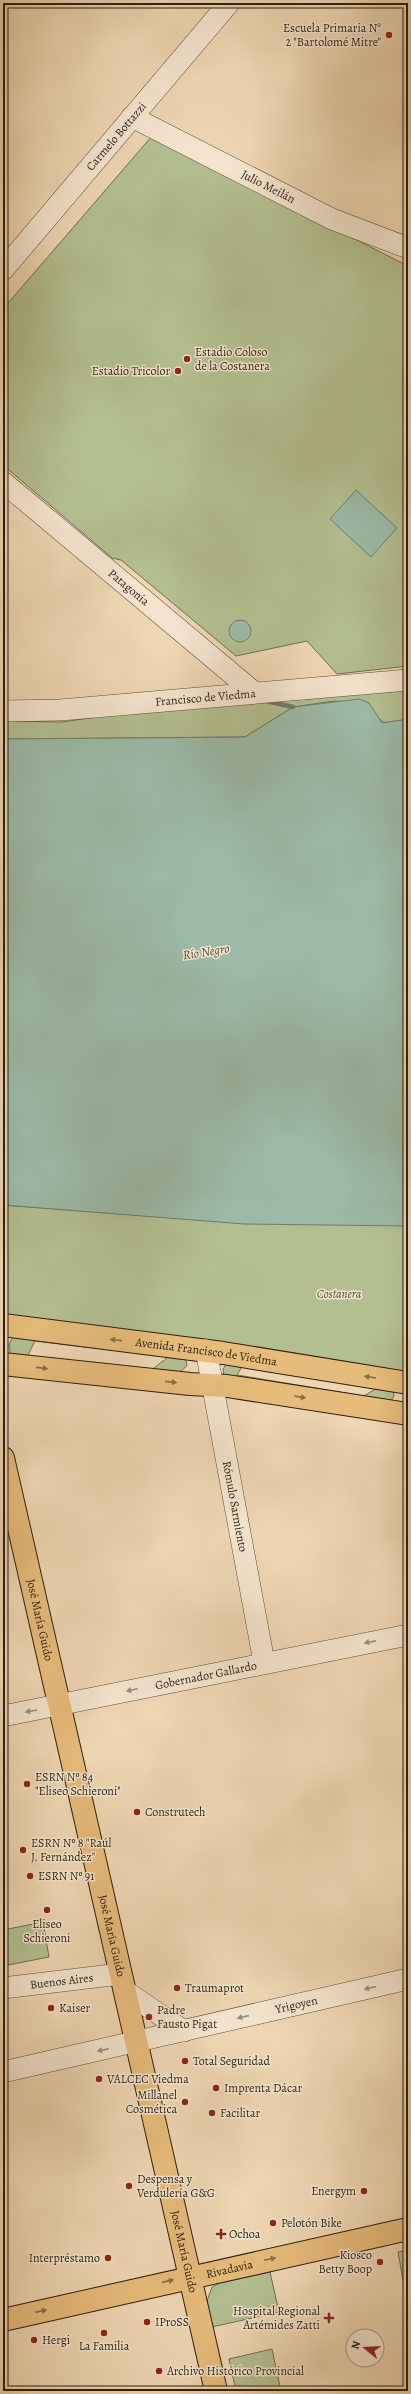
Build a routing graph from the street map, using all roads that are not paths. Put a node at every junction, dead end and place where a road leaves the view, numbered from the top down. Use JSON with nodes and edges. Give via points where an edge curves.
{"nodes":[{"id":1,"x":229,"y":3,"type":"edge"},
{"id":2,"x":132,"y":117,"type":"junction"},
{"id":3,"x":408,"y":248,"type":"edge"},
{"id":4,"x":3,"y":270,"type":"edge"},
{"id":5,"x":3,"y":482,"type":"edge"},
{"id":6,"x":408,"y":680,"type":"edge"},
{"id":7,"x":255,"y":693,"type":"junction"},
{"id":8,"x":3,"y":710,"type":"edge"},
{"id":9,"x":3,"y":1325,"type":"edge"},
{"id":10,"x":206,"y":1350,"type":"junction"},
{"id":11,"x":3,"y":1364,"type":"edge"},
{"id":12,"x":408,"y":1383,"type":"edge"},
{"id":13,"x":211,"y":1385,"type":"junction"},
{"id":14,"x":408,"y":1414,"type":"edge"},
{"id":15,"x":3,"y":1458,"type":"edge"},
{"id":16,"x":408,"y":1635,"type":"edge"},
{"id":17,"x":264,"y":1662,"type":"junction"},
{"id":18,"x":58,"y":1706,"type":"junction"},
{"id":19,"x":3,"y":1716,"type":"edge"},
{"id":20,"x":408,"y":1979,"type":"edge"},
{"id":21,"x":122,"y":1982,"type":"junction"},
{"id":22,"x":3,"y":1988,"type":"edge"},
{"id":23,"x":184,"y":2031,"type":"junction"},
{"id":24,"x":135,"y":2043,"type":"junction"},
{"id":25,"x":3,"y":2072,"type":"edge"},
{"id":26,"x":408,"y":2229,"type":"edge"},
{"id":27,"x":191,"y":2276,"type":"junction"},
{"id":28,"x":3,"y":2320,"type":"edge"},
{"id":29,"x":216,"y":2391,"type":"edge"}],
"edges":[{"from":1,"to":2,"type":"street","name":"Carmelo Bottazzi"},
{"from":2,"to":3,"type":"street","name":"Julio Meilán","via":[[332,220]]},
{"from":2,"to":4,"type":"street","name":"Carmelo Bottazzi"},
{"from":5,"to":7,"type":"street","name":"Patagonia"},
{"from":6,"to":7,"type":"street","name":"Francisco de Viedma"},
{"from":7,"to":8,"type":"street","name":"Francisco de Viedma","via":[[60,710]]},
{"from":10,"to":9,"type":"main road","name":"Avenida Francisco de Viedma","one_way":true},
{"from":12,"to":10,"type":"main road","name":"Avenida Francisco de Viedma","one_way":true},
{"from":10,"to":13,"type":"street","name":"Rómulo Sarmiento"},
{"from":11,"to":13,"type":"main road","one_way":true},
{"from":13,"to":14,"type":"main road","one_way":true},
{"from":13,"to":17,"type":"street","name":"Rómulo Sarmiento"},
{"from":15,"to":18,"type":"main road","name":"José María Guido"},
{"from":16,"to":17,"type":"street","name":"Gobernador Gallardo","one_way":true},
{"from":17,"to":18,"type":"street","name":"Gobernador Gallardo","one_way":true},
{"from":18,"to":19,"type":"street","name":"Gobernador Gallardo","one_way":true},
{"from":18,"to":21,"type":"main road","name":"José María Guido"},
{"from":20,"to":23,"type":"street","name":"Yrigoyen","one_way":true},
{"from":21,"to":22,"type":"street","name":"Buenos Aires"},
{"from":21,"to":23,"type":"street"},
{"from":21,"to":24,"type":"main road","name":"José María Guido"},
{"from":23,"to":24,"type":"street","name":"Yrigoyen"},
{"from":24,"to":25,"type":"street","name":"Yrigoyen","one_way":true},
{"from":24,"to":27,"type":"main road","name":"José María Guido"},
{"from":27,"to":26,"type":"main road","name":"Rivadavia","one_way":true},
{"from":28,"to":27,"type":"main road","name":"Rivadavia","one_way":true},
{"from":27,"to":29,"type":"main road","name":"José María Guido"}]}
